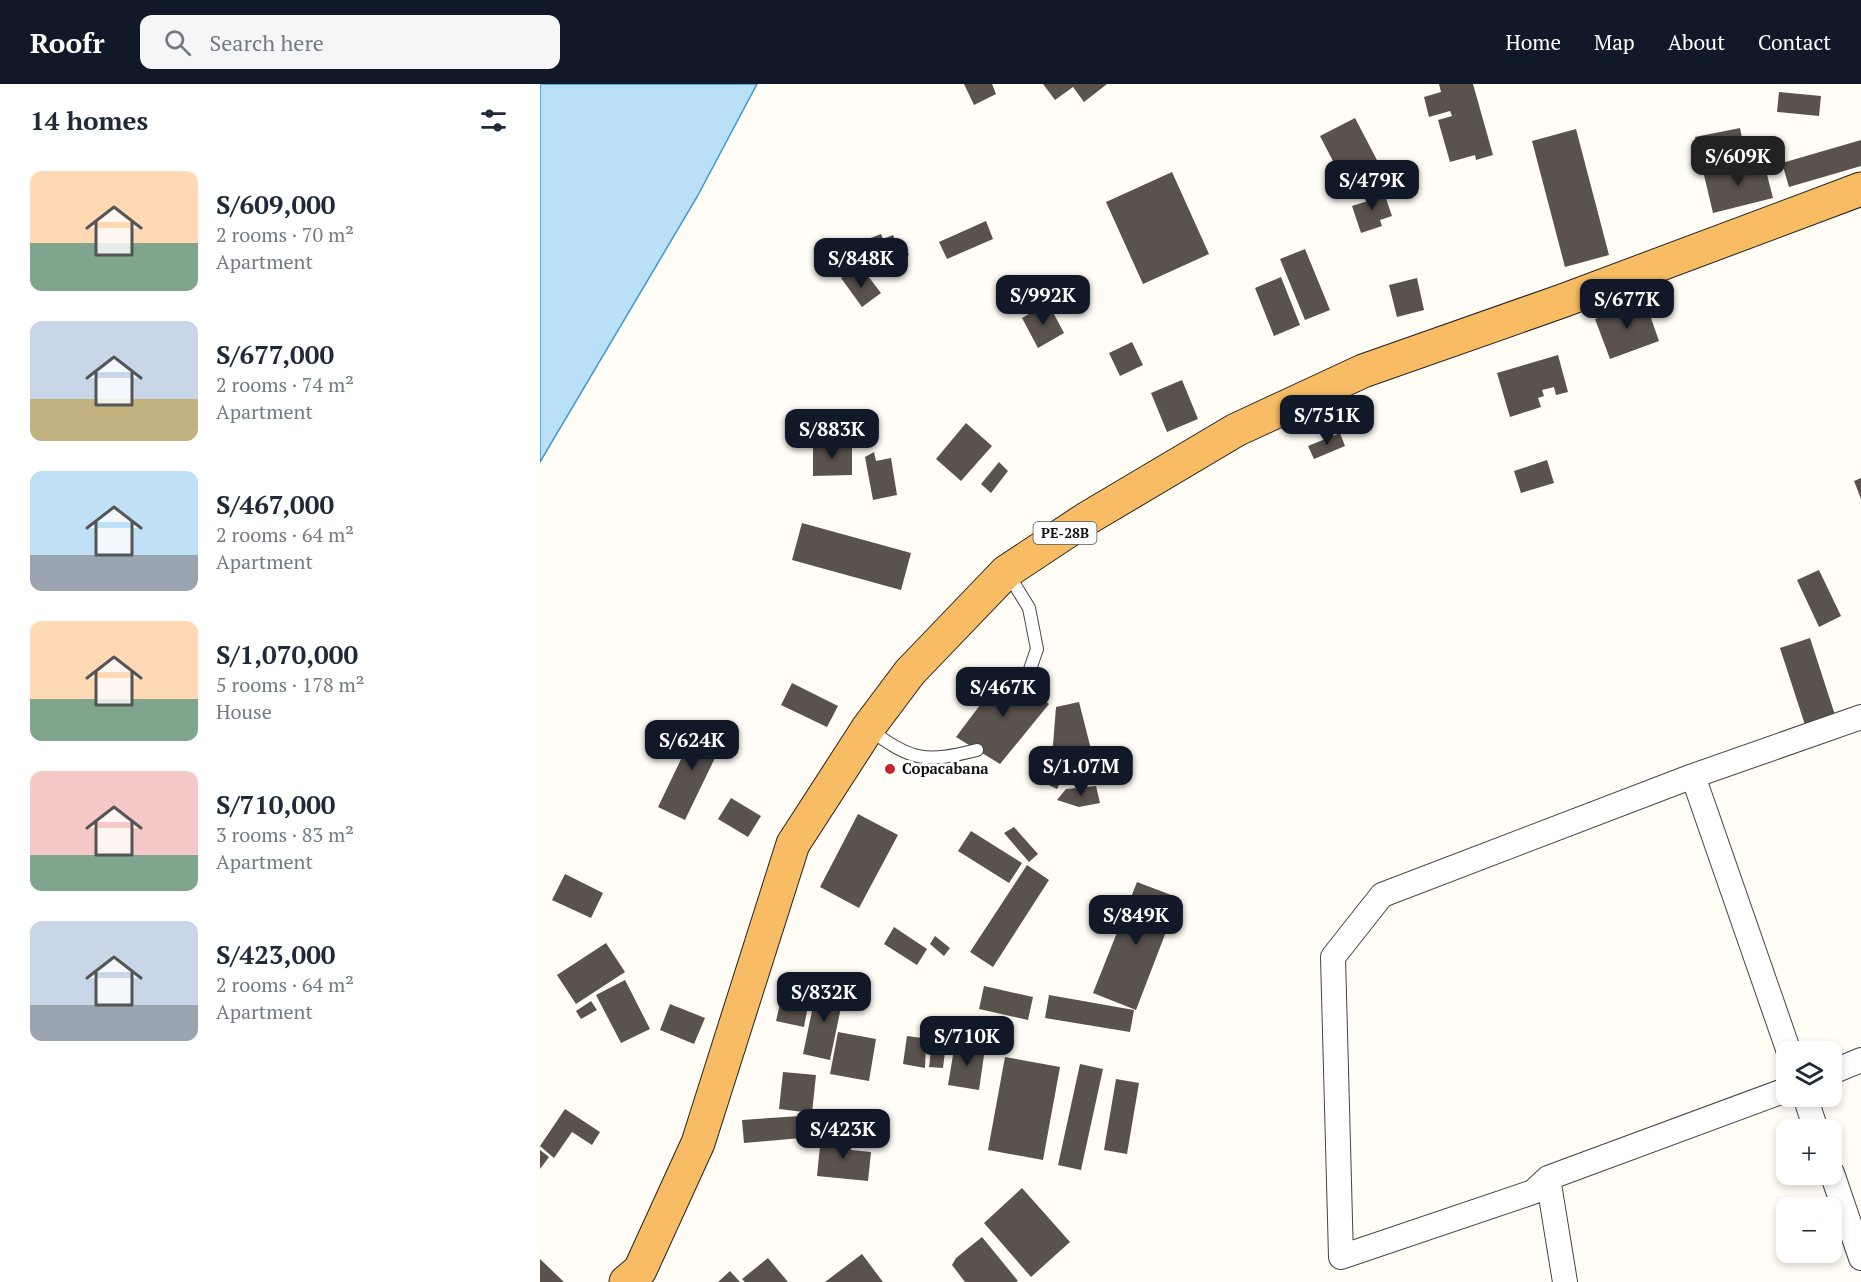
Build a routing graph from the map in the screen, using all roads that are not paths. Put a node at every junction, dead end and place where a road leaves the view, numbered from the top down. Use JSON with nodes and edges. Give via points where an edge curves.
{"nodes":[{"id":1,"x":1861,"y":189,"type":"edge"},
{"id":2,"x":1006,"y":572,"type":"junction"},
{"id":3,"x":1025,"y":684,"type":"dead end"},
{"id":4,"x":1861,"y":717,"type":"edge"},
{"id":5,"x":868,"y":728,"type":"junction"},
{"id":6,"x":976,"y":750,"type":"dead end"},
{"id":7,"x":1693,"y":776,"type":"junction"},
{"id":8,"x":1785,"y":1041,"type":"edge"},
{"id":9,"x":1861,"y":1060,"type":"edge"},
{"id":10,"x":1842,"y":1068,"type":"edge"},
{"id":11,"x":1776,"y":1094,"type":"edge"},
{"id":12,"x":1548,"y":1178,"type":"junction"},
{"id":13,"x":1836,"y":1185,"type":"edge"},
{"id":14,"x":1861,"y":1258,"type":"edge"},
{"id":15,"x":626,"y":1282,"type":"edge"},
{"id":16,"x":1565,"y":1282,"type":"edge"}],
"edges":[{"from":1,"to":2,"type":"highway","number":"PE-28B","via":[[1363,371],[1236,430],[1086,519]]},
{"from":2,"to":3,"type":"lane","via":[[1029,608],[1037,649]]},
{"from":2,"to":5,"type":"highway","number":"PE-28B","via":[[910,672]]},
{"from":4,"to":7,"type":"street"},
{"from":5,"to":6,"type":"lane","via":[[913,757],[941,759]]},
{"from":5,"to":15,"type":"highway","number":"PE-28B","via":[[794,844],[698,1143],[640,1270]]},
{"from":7,"to":8,"type":"street"},
{"from":7,"to":12,"type":"street","via":[[1382,895],[1333,957],[1341,1257],[1533,1192]]},
{"from":9,"to":10,"type":"street"},
{"from":11,"to":12,"type":"street"},
{"from":12,"to":16,"type":"street"},
{"from":13,"to":14,"type":"street"}]}
